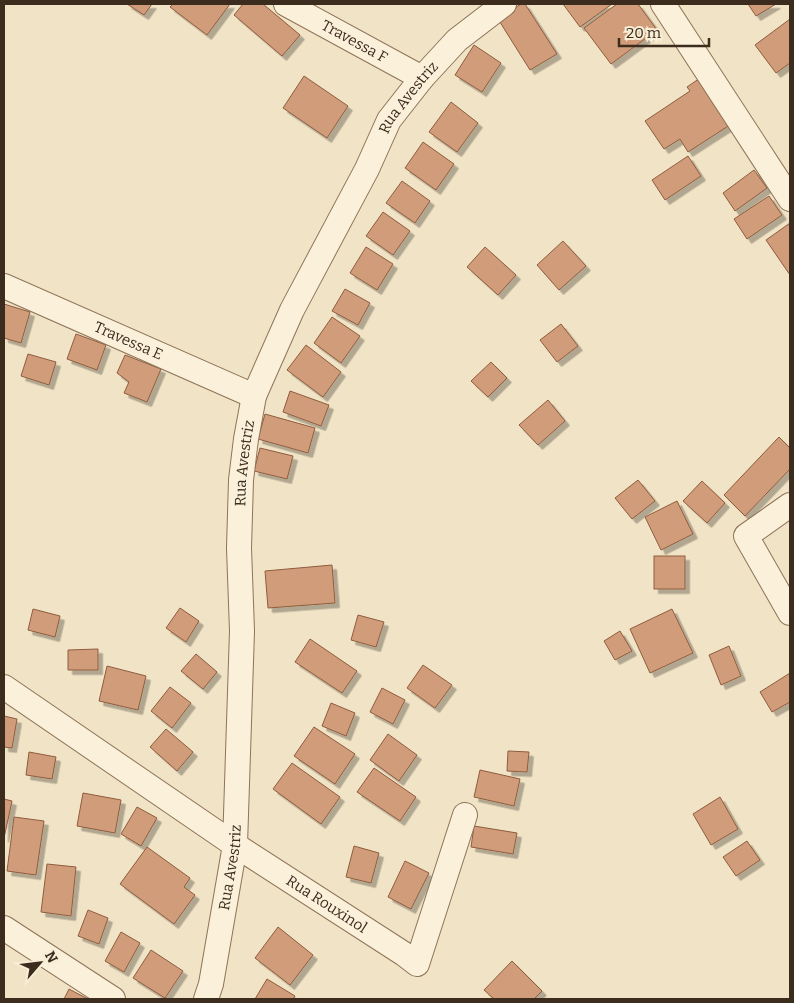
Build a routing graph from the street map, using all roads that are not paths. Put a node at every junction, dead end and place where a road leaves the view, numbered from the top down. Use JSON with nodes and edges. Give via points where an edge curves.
{"nodes":[{"id":1,"x":286,"y":4,"type":"edge"},
{"id":2,"x":663,"y":4,"type":"edge"},
{"id":3,"x":499,"y":5,"type":"edge"},
{"id":4,"x":422,"y":78,"type":"junction"},
{"id":5,"x":790,"y":199,"type":"edge"},
{"id":6,"x":4,"y":286,"type":"edge"},
{"id":7,"x":254,"y":396,"type":"junction"},
{"id":8,"x":790,"y":505,"type":"edge"},
{"id":9,"x":790,"y":613,"type":"edge"},
{"id":10,"x":4,"y":687,"type":"edge"},
{"id":11,"x":464,"y":815,"type":"dead end"},
{"id":12,"x":235,"y":845,"type":"junction"},
{"id":13,"x":4,"y":928,"type":"edge"},
{"id":14,"x":113,"y":999,"type":"edge"},
{"id":15,"x":206,"y":999,"type":"edge"}],
"edges":[{"from":1,"to":4,"type":"street","name":"Travessa F"},
{"from":2,"to":5,"type":"street"},
{"from":3,"to":4,"type":"street","name":"Rua Avestriz","via":[[457,40]]},
{"from":4,"to":7,"type":"street","name":"Rua Avestriz","via":[[389,120],[368,169],[292,310]]},
{"from":6,"to":7,"type":"street","name":"Travessa E"},
{"from":7,"to":12,"type":"street","name":"Rua Avestriz","via":[[241,480],[242,631]]},
{"from":8,"to":9,"type":"street","via":[[746,536]]},
{"from":10,"to":12,"type":"street","name":"Rua Rouxinol"},
{"from":11,"to":12,"type":"street","name":"Rua Rouxinol","via":[[416,964]]},
{"from":12,"to":15,"type":"street","name":"Rua Avestriz"},
{"from":13,"to":14,"type":"street"}]}
